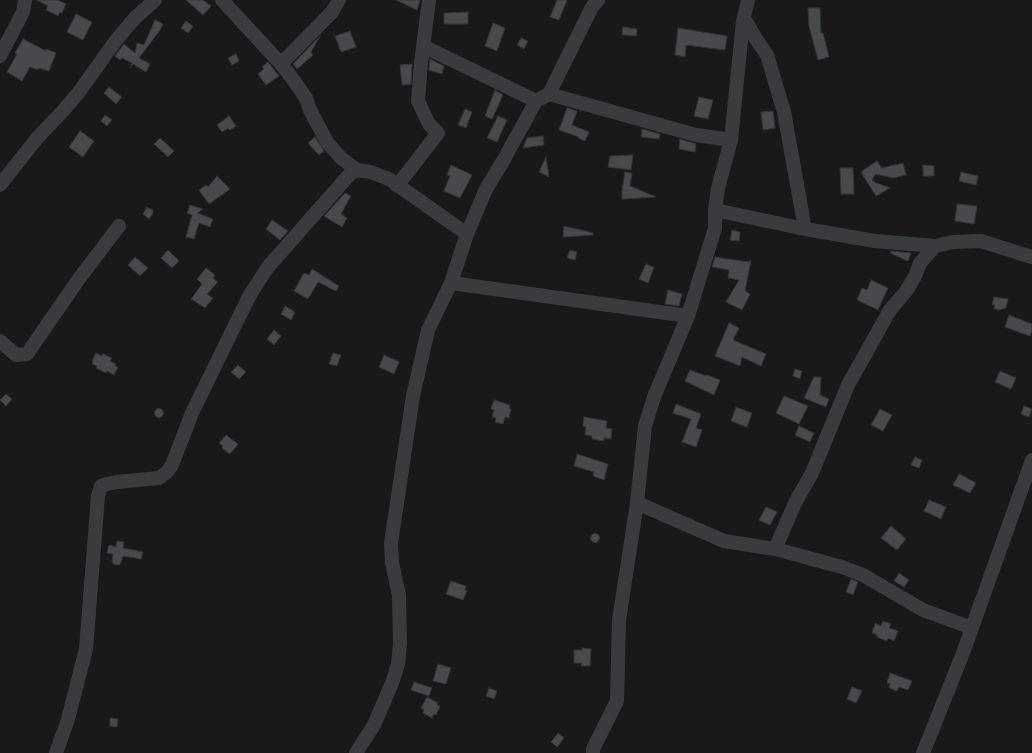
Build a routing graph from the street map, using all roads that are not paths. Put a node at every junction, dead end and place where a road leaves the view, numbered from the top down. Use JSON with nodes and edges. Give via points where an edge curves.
{"nodes":[{"id":1,"x":25,"y":0,"type":"edge"},
{"id":2,"x":155,"y":0,"type":"edge"},
{"id":3,"x":222,"y":0,"type":"edge"},
{"id":4,"x":339,"y":0,"type":"edge"},
{"id":5,"x":429,"y":0,"type":"edge"},
{"id":6,"x":598,"y":0,"type":"edge"},
{"id":7,"x":748,"y":0,"type":"edge"},
{"id":8,"x":744,"y":18,"type":"junction"},
{"id":9,"x":423,"y":46,"type":"junction"},
{"id":10,"x":0,"y":56,"type":"edge"},
{"id":11,"x":281,"y":64,"type":"junction"},
{"id":12,"x":549,"y":94,"type":"junction"},
{"id":13,"x":536,"y":101,"type":"junction"},
{"id":14,"x":731,"y":140,"type":"junction"},
{"id":15,"x":357,"y":170,"type":"junction"},
{"id":16,"x":0,"y":185,"type":"edge"},
{"id":17,"x":397,"y":186,"type":"junction"},
{"id":18,"x":715,"y":210,"type":"junction"},
{"id":19,"x":119,"y":226,"type":"dead end"},
{"id":20,"x":804,"y":229,"type":"junction"},
{"id":21,"x":467,"y":234,"type":"junction"},
{"id":22,"x":935,"y":246,"type":"junction"},
{"id":23,"x":1032,"y":257,"type":"edge"},
{"id":24,"x":451,"y":283,"type":"junction"},
{"id":25,"x":688,"y":316,"type":"junction"},
{"id":26,"x":0,"y":341,"type":"edge"},
{"id":27,"x":1032,"y":460,"type":"edge"},
{"id":28,"x":637,"y":503,"type":"junction"},
{"id":29,"x":775,"y":549,"type":"junction"},
{"id":30,"x":972,"y":628,"type":"junction"},
{"id":31,"x":56,"y":753,"type":"edge"},
{"id":32,"x":356,"y":753,"type":"edge"},
{"id":33,"x":593,"y":753,"type":"edge"},
{"id":34,"x":923,"y":753,"type":"edge"}],
"edges":[{"from":1,"to":10,"type":"street","via":[[22,12]]},
{"from":2,"to":16,"type":"street","via":[[117,39],[79,92],[38,137]]},
{"from":3,"to":11,"type":"street"},
{"from":4,"to":11,"type":"street","via":[[332,12]]},
{"from":5,"to":9,"type":"street"},
{"from":6,"to":12,"type":"street"},
{"from":7,"to":8,"type":"street"},
{"from":8,"to":14,"type":"street"},
{"from":8,"to":20,"type":"street","via":[[767,55],[784,112]]},
{"from":9,"to":13,"type":"street"},
{"from":9,"to":17,"type":"street","via":[[418,101],[429,124],[438,133]]},
{"from":11,"to":15,"type":"street","via":[[306,98],[328,142]]},
{"from":12,"to":13,"type":"street"},
{"from":12,"to":14,"type":"street","via":[[696,135]]},
{"from":13,"to":21,"type":"street","via":[[486,189]]},
{"from":14,"to":18,"type":"street"},
{"from":15,"to":17,"type":"street","via":[[389,179]]},
{"from":15,"to":31,"type":"street","via":[[350,174],[274,262],[251,293],[192,413],[167,472],[159,478],[101,486],[98,496],[86,649],[68,719]]},
{"from":17,"to":21,"type":"street"},
{"from":18,"to":20,"type":"street"},
{"from":18,"to":25,"type":"street","via":[[715,228]]},
{"from":19,"to":26,"type":"street","via":[[27,354],[16,355]]},
{"from":20,"to":22,"type":"street","via":[[875,241]]},
{"from":21,"to":24,"type":"street"},
{"from":22,"to":23,"type":"street","via":[[982,241]]},
{"from":22,"to":29,"type":"street","via":[[920,263],[907,290],[890,310],[848,386],[812,473]]},
{"from":24,"to":25,"type":"street"},
{"from":24,"to":32,"type":"street","via":[[428,330],[413,396],[390,543],[399,596],[398,664],[374,725]]},
{"from":25,"to":28,"type":"street","via":[[654,397],[645,426]]},
{"from":27,"to":30,"type":"street"},
{"from":28,"to":29,"type":"street","via":[[724,542]]},
{"from":28,"to":33,"type":"street","via":[[619,620],[617,701]]},
{"from":29,"to":30,"type":"street","via":[[863,575],[923,610]]},
{"from":30,"to":34,"type":"street"}]}
